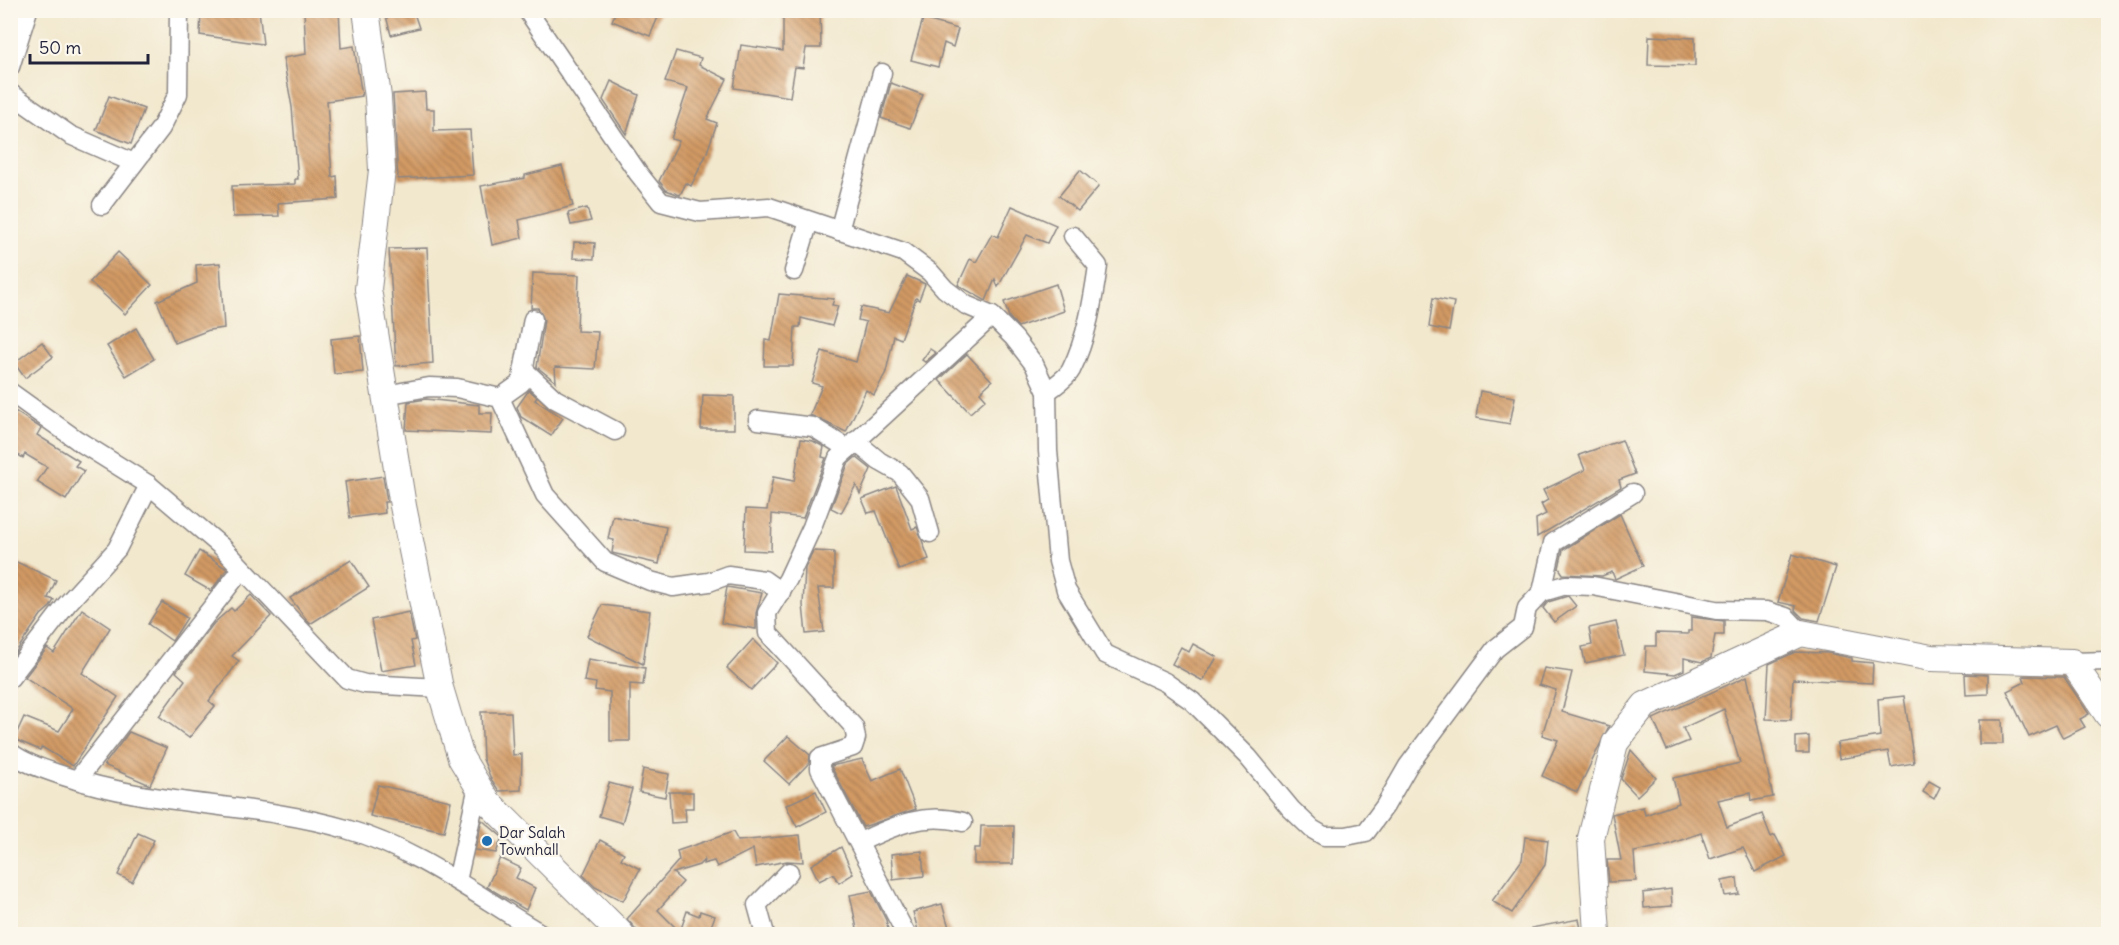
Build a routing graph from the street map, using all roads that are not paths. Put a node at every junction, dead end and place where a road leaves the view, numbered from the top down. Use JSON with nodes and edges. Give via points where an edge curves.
{"nodes":[{"id":1,"x":28,"y":10,"type":"edge"},
{"id":2,"x":179,"y":10,"type":"edge"},
{"id":3,"x":366,"y":10,"type":"edge"},
{"id":4,"x":527,"y":10,"type":"edge"},
{"id":5,"x":10,"y":67,"type":"edge"},
{"id":6,"x":882,"y":74,"type":"dead end"},
{"id":7,"x":10,"y":93,"type":"edge"},
{"id":8,"x":134,"y":163,"type":"junction"},
{"id":9,"x":102,"y":205,"type":"dead end"},
{"id":10,"x":809,"y":221,"type":"junction"},
{"id":11,"x":839,"y":231,"type":"junction"},
{"id":12,"x":1073,"y":237,"type":"dead end"},
{"id":13,"x":794,"y":271,"type":"dead end"},
{"id":14,"x":993,"y":316,"type":"junction"},
{"id":15,"x":533,"y":319,"type":"dead end"},
{"id":16,"x":524,"y":370,"type":"junction"},
{"id":17,"x":10,"y":392,"type":"edge"},
{"id":18,"x":1047,"y":392,"type":"junction"},
{"id":19,"x":385,"y":394,"type":"junction"},
{"id":20,"x":500,"y":398,"type":"junction"},
{"id":21,"x":758,"y":420,"type":"dead end"},
{"id":22,"x":615,"y":431,"type":"dead end"},
{"id":23,"x":851,"y":445,"type":"junction"},
{"id":24,"x":149,"y":485,"type":"junction"},
{"id":25,"x":1634,"y":493,"type":"dead end"},
{"id":26,"x":930,"y":533,"type":"dead end"},
{"id":27,"x":242,"y":568,"type":"junction"},
{"id":28,"x":781,"y":592,"type":"junction"},
{"id":29,"x":1542,"y":592,"type":"junction"},
{"id":30,"x":1801,"y":633,"type":"junction"},
{"id":31,"x":2072,"y":662,"type":"junction"},
{"id":32,"x":2109,"y":662,"type":"edge"},
{"id":33,"x":10,"y":678,"type":"edge"},
{"id":34,"x":440,"y":688,"type":"junction"},
{"id":35,"x":2109,"y":715,"type":"edge"},
{"id":36,"x":12,"y":754,"type":"edge"},
{"id":37,"x":77,"y":780,"type":"junction"},
{"id":38,"x":478,"y":786,"type":"junction"},
{"id":39,"x":963,"y":822,"type":"dead end"},
{"id":40,"x":860,"y":842,"type":"junction"},
{"id":41,"x":789,"y":872,"type":"dead end"},
{"id":42,"x":457,"y":881,"type":"junction"},
{"id":43,"x":542,"y":934,"type":"edge"},
{"id":44,"x":621,"y":934,"type":"edge"},
{"id":45,"x":765,"y":934,"type":"edge"},
{"id":46,"x":906,"y":934,"type":"edge"},
{"id":47,"x":1597,"y":934,"type":"edge"}],
"edges":[{"from":1,"to":5,"type":"street"},
{"from":2,"to":8,"type":"street","via":[[178,94],[161,128]]},
{"from":3,"to":19,"type":"street","via":[[378,97],[382,170],[368,289]]},
{"from":4,"to":10,"type":"street","via":[[662,202],[700,212],[769,207]]},
{"from":6,"to":11,"type":"street"},
{"from":7,"to":8,"type":"street","via":[[70,135]]},
{"from":8,"to":9,"type":"street"},
{"from":10,"to":11,"type":"street"},
{"from":10,"to":13,"type":"street"},
{"from":11,"to":14,"type":"street","via":[[903,252],[966,305]]},
{"from":12,"to":18,"type":"street","via":[[1098,266],[1087,322],[1070,372]]},
{"from":14,"to":18,"type":"street","via":[[1034,364]]},
{"from":14,"to":23,"type":"street"},
{"from":15,"to":16,"type":"street"},
{"from":16,"to":20,"type":"street","via":[[521,383]]},
{"from":16,"to":22,"type":"street","via":[[555,399]]},
{"from":17,"to":24,"type":"street"},
{"from":18,"to":29,"type":"street","via":[[1058,561],[1066,590],[1105,654],[1165,682],[1192,701],[1248,757],[1291,809],[1324,836],[1366,832],[1408,766],[1495,649],[1522,627],[1527,608]]},
{"from":19,"to":20,"type":"street","via":[[429,387],[458,388]]},
{"from":19,"to":34,"type":"street"},
{"from":20,"to":28,"type":"street","via":[[545,495],[605,562],[673,587],[728,575],[764,580]]},
{"from":21,"to":23,"type":"street","via":[[813,427]]},
{"from":23,"to":26,"type":"street","via":[[900,473],[920,498]]},
{"from":23,"to":28,"type":"street","via":[[838,458],[812,527]]},
{"from":24,"to":27,"type":"street"},
{"from":24,"to":33,"type":"street","via":[[117,549],[67,604]]},
{"from":25,"to":29,"type":"street","via":[[1553,543]]},
{"from":27,"to":34,"type":"street","via":[[347,679],[364,684]]},
{"from":27,"to":37,"type":"street"},
{"from":28,"to":40,"type":"street","via":[[767,613],[768,633],[854,727],[853,747],[820,758],[820,769]]},
{"from":29,"to":30,"type":"street","via":[[1566,585],[1593,586],[1716,610],[1767,610],[1786,617]]},
{"from":30,"to":31,"type":"street","via":[[1931,658]]},
{"from":30,"to":47,"type":"street","via":[[1645,705],[1615,743],[1592,838]]},
{"from":31,"to":32,"type":"street"},
{"from":31,"to":35,"type":"street"},
{"from":34,"to":38,"type":"street","via":[[462,758]]},
{"from":36,"to":37,"type":"street"},
{"from":37,"to":42,"type":"street","via":[[164,800],[345,828],[391,844]]},
{"from":38,"to":42,"type":"street"},
{"from":38,"to":44,"type":"street","via":[[487,801],[536,853]]},
{"from":39,"to":40,"type":"street","via":[[914,819]]},
{"from":40,"to":46,"type":"street"},
{"from":41,"to":45,"type":"street","via":[[757,905]]},
{"from":42,"to":43,"type":"street"}]}
